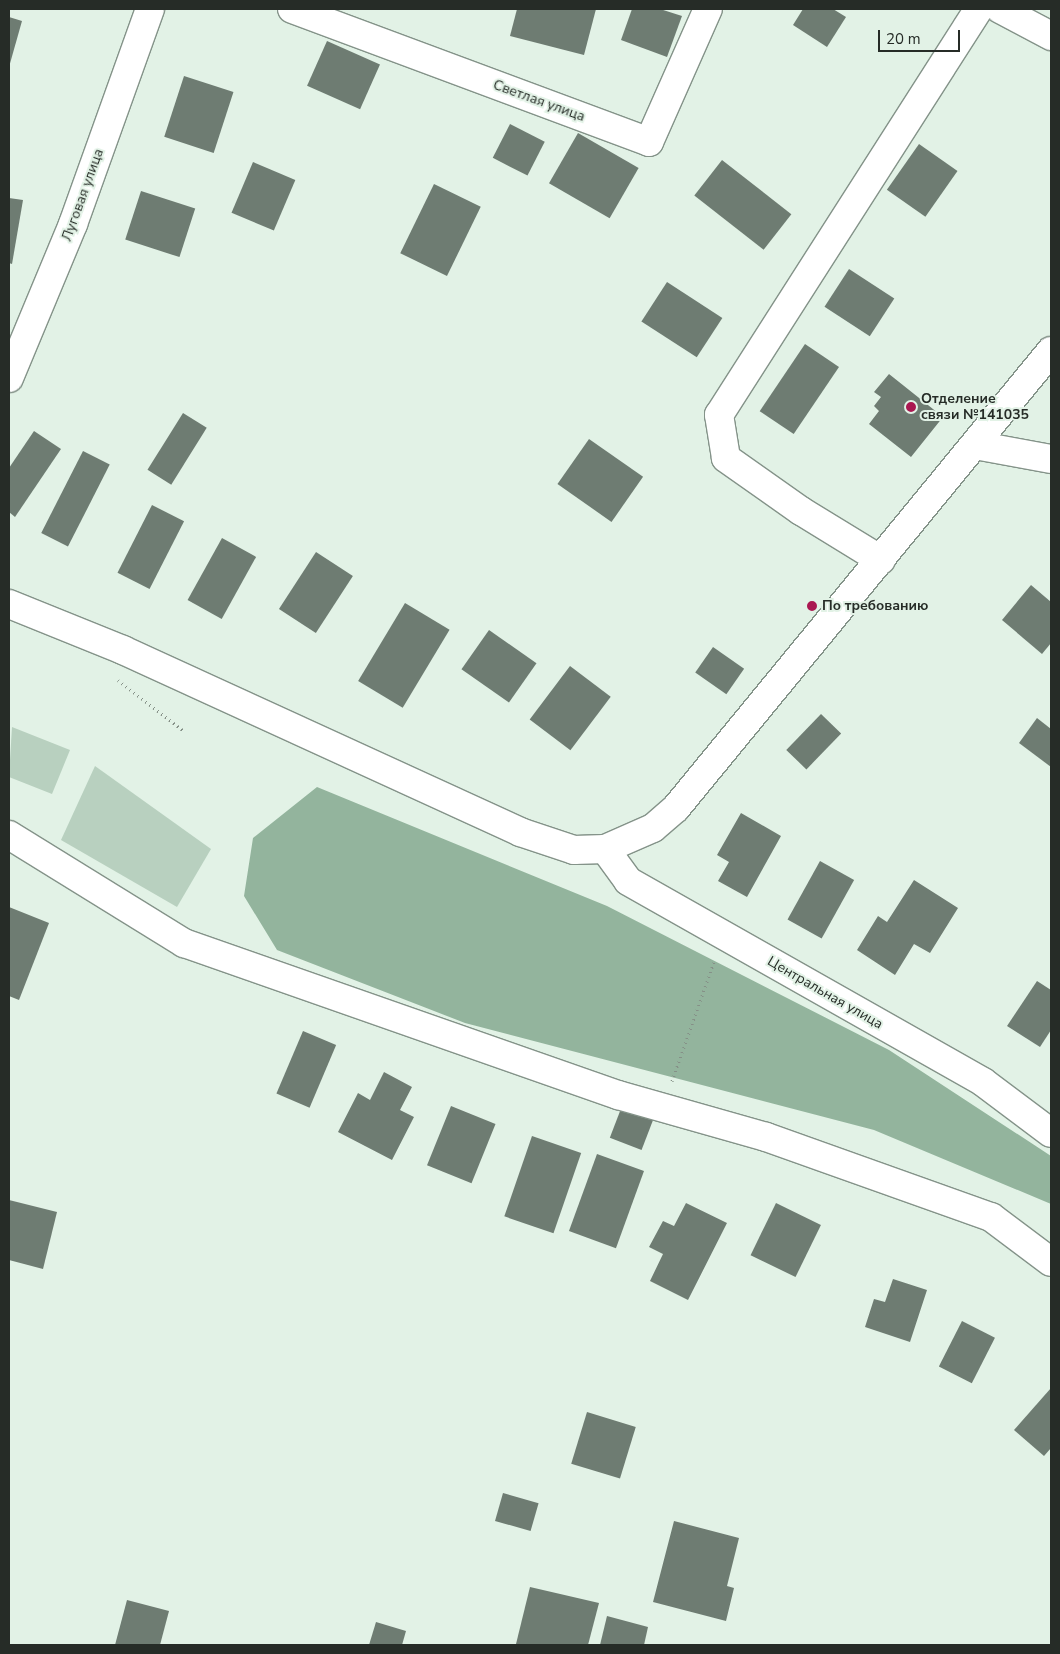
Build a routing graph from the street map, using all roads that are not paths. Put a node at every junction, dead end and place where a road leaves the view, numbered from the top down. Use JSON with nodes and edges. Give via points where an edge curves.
{"nodes":[{"id":1,"x":150,"y":9,"type":"edge"},
{"id":2,"x":292,"y":9,"type":"edge"},
{"id":3,"x":708,"y":9,"type":"edge"},
{"id":4,"x":978,"y":9,"type":"edge"},
{"id":5,"x":1000,"y":9,"type":"edge"},
{"id":6,"x":1051,"y":36,"type":"edge"},
{"id":7,"x":1051,"y":351,"type":"edge"},
{"id":8,"x":9,"y":378,"type":"edge"},
{"id":9,"x":975,"y":445,"type":"junction"},
{"id":10,"x":1051,"y":459,"type":"edge"},
{"id":11,"x":881,"y":560,"type":"junction"},
{"id":12,"x":9,"y":604,"type":"edge"},
{"id":13,"x":9,"y":835,"type":"edge"},
{"id":14,"x":605,"y":849,"type":"junction"},
{"id":15,"x":1051,"y":1133,"type":"edge"},
{"id":16,"x":1051,"y":1262,"type":"edge"}],
"edges":[{"from":1,"to":8,"type":"street","name":"Луговая улица","via":[[73,224]]},
{"from":2,"to":3,"type":"street","name":"Светлая улица","via":[[649,142]]},
{"from":4,"to":11,"type":"street","via":[[719,415],[726,458]]},
{"from":5,"to":6,"type":"street"},
{"from":7,"to":9,"type":"street"},
{"from":9,"to":10,"type":"street"},
{"from":9,"to":11,"type":"street"},
{"from":11,"to":14,"type":"street","via":[[676,808],[653,828]]},
{"from":12,"to":14,"type":"street","via":[[123,650],[520,832],[574,850]]},
{"from":13,"to":16,"type":"street","via":[[184,942],[618,1095],[766,1137],[992,1217]]},
{"from":14,"to":15,"type":"street","name":"Центральная улица","via":[[628,882],[983,1082]]}]}
